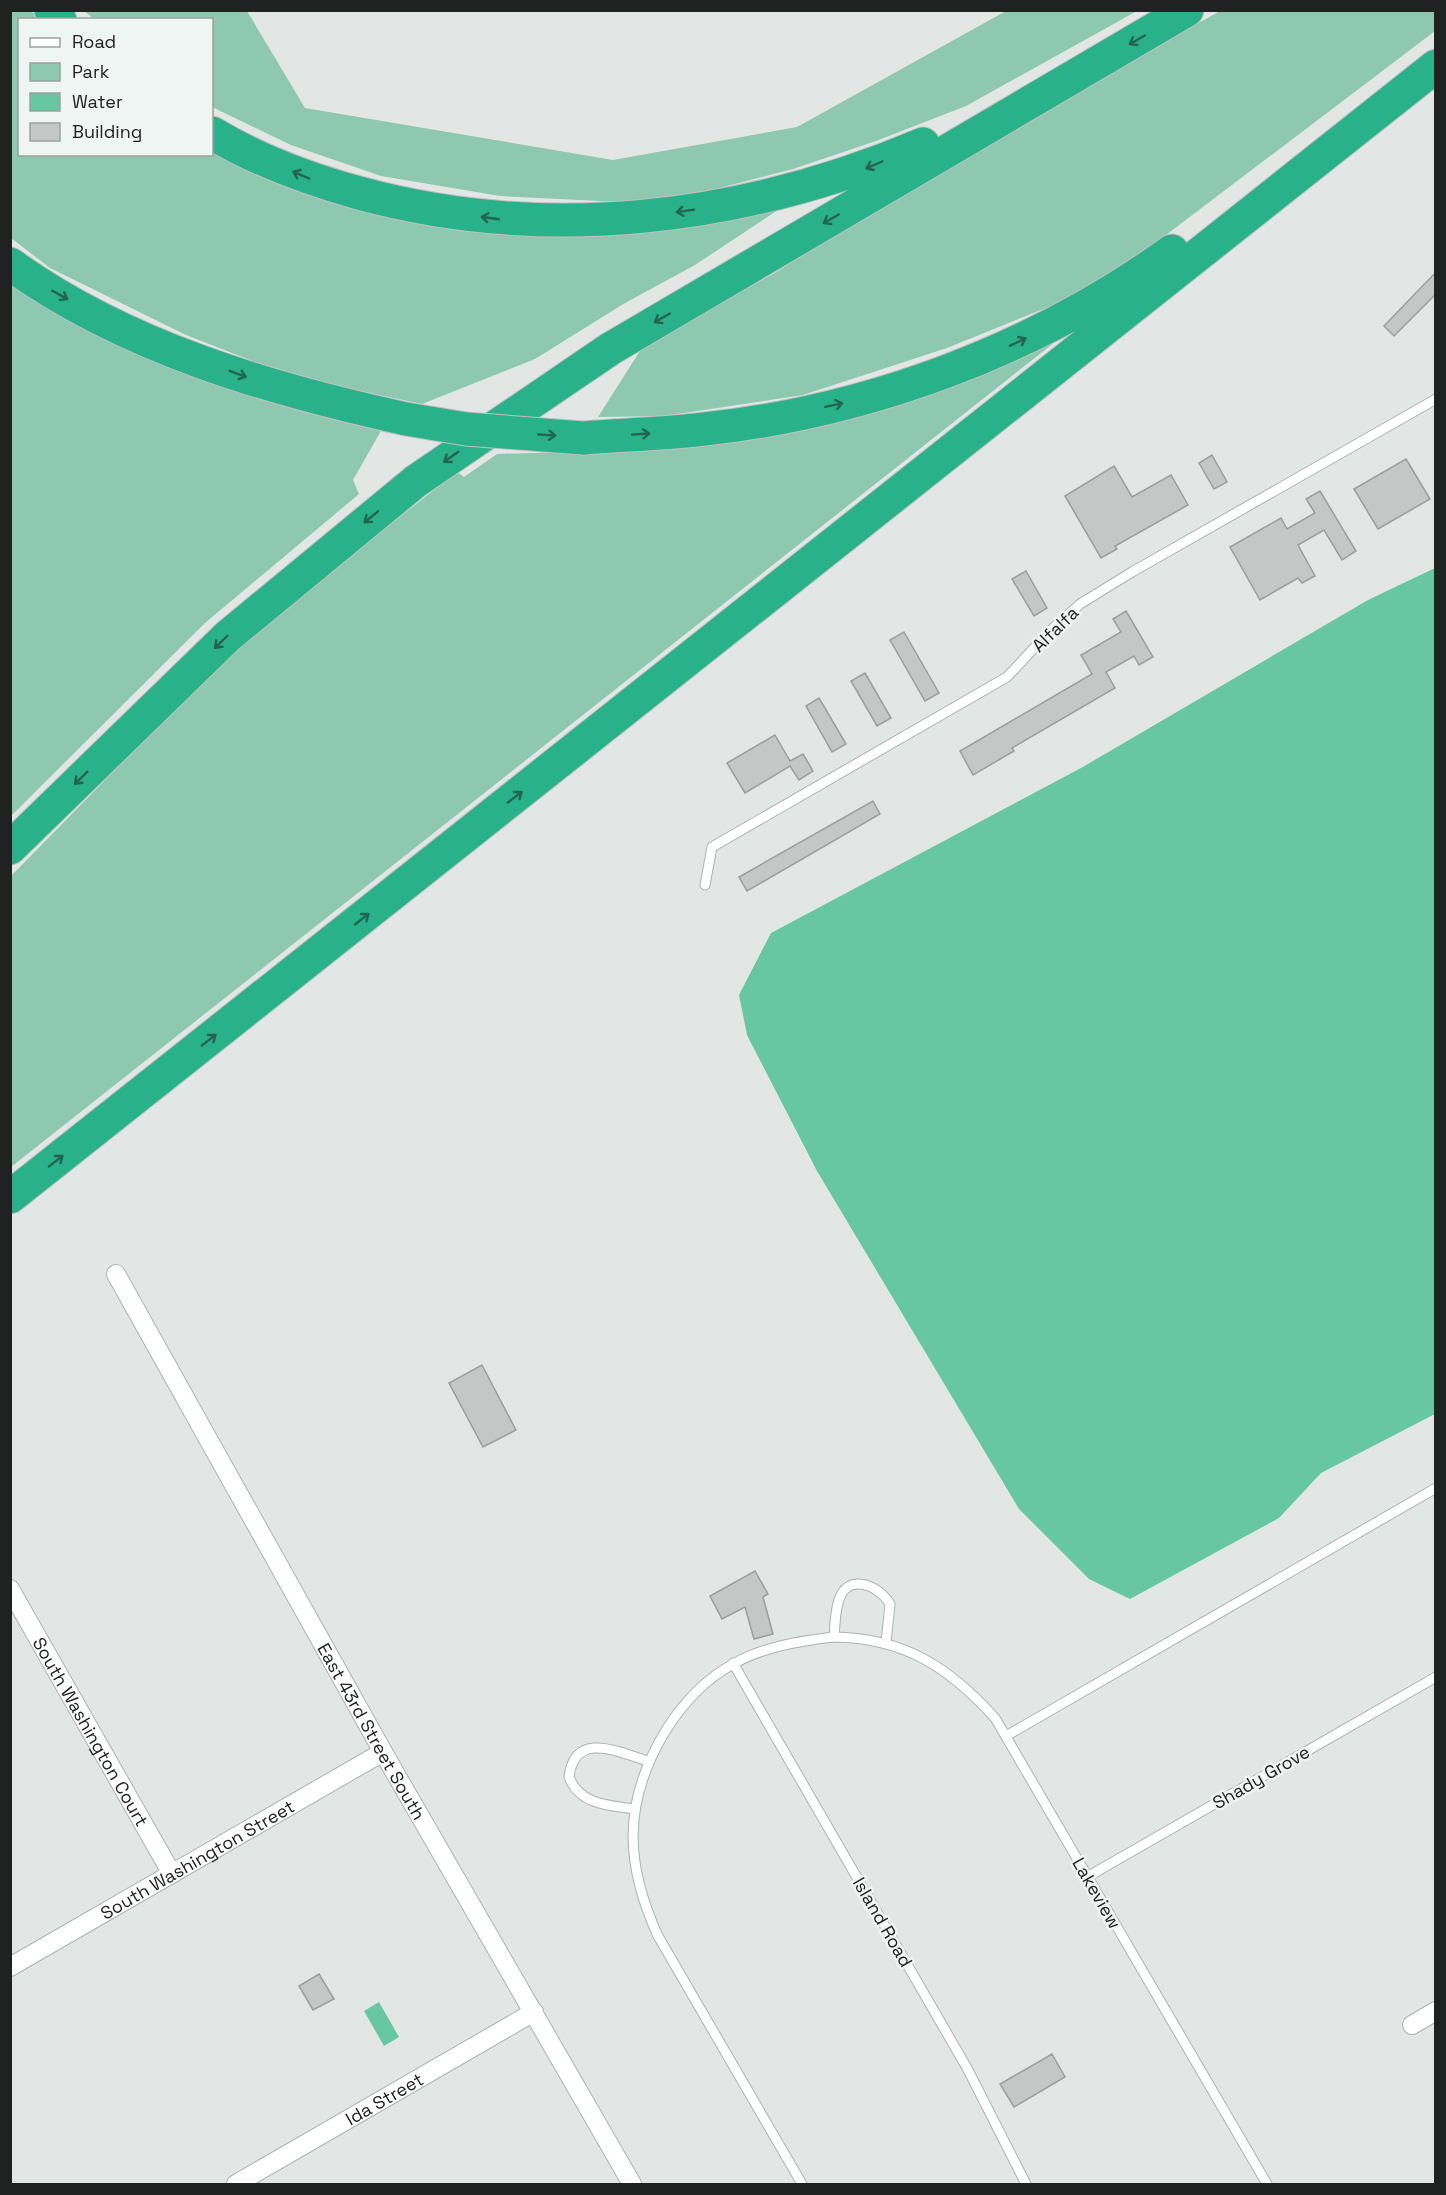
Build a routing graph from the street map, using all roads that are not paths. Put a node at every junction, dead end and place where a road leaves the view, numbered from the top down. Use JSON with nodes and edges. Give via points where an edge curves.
{"nodes":[{"id":1,"x":1187,"y":10,"type":"edge"},
{"id":2,"x":1436,"y":66,"type":"edge"},
{"id":3,"x":1062,"y":83,"type":"junction"},
{"id":4,"x":1388,"y":103,"type":"junction"},
{"id":5,"x":213,"y":134,"type":"edge"},
{"id":6,"x":10,"y":264,"type":"edge"},
{"id":7,"x":1436,"y":399,"type":"edge"},
{"id":8,"x":10,"y":848,"type":"edge"},
{"id":9,"x":705,"y":885,"type":"dead end"},
{"id":10,"x":10,"y":1197,"type":"edge"},
{"id":11,"x":116,"y":1274,"type":"dead end"},
{"id":12,"x":1436,"y":1488,"type":"edge"},
{"id":13,"x":10,"y":1589,"type":"edge"},
{"id":14,"x":834,"y":1637,"type":"junction"},
{"id":15,"x":886,"y":1643,"type":"junction"},
{"id":16,"x":733,"y":1664,"type":"junction"},
{"id":17,"x":1436,"y":1677,"type":"edge"},
{"id":18,"x":1006,"y":1736,"type":"junction"},
{"id":19,"x":383,"y":1752,"type":"junction"},
{"id":20,"x":648,"y":1761,"type":"junction"},
{"id":21,"x":634,"y":1809,"type":"junction"},
{"id":22,"x":172,"y":1874,"type":"junction"},
{"id":23,"x":1088,"y":1877,"type":"junction"},
{"id":24,"x":10,"y":1967,"type":"edge"},
{"id":25,"x":1436,"y":2011,"type":"edge"},
{"id":26,"x":534,"y":2012,"type":"junction"},
{"id":27,"x":1412,"y":2025,"type":"dead end"},
{"id":28,"x":236,"y":2184,"type":"edge"},
{"id":29,"x":632,"y":2184,"type":"edge"},
{"id":30,"x":802,"y":2184,"type":"edge"},
{"id":31,"x":1026,"y":2184,"type":"edge"},
{"id":32,"x":1267,"y":2184,"type":"edge"}],
"edges":[{"from":1,"to":3,"type":"highway","one_way":true},
{"from":2,"to":4,"type":"highway"},
{"from":3,"to":5,"type":"highway","one_way":true,"via":[[862,170],[750,200],[593,221],[501,220],[414,208],[312,180],[232,146]]},
{"from":3,"to":8,"type":"highway","one_way":true,"via":[[610,348],[416,481],[228,636]]},
{"from":6,"to":4,"type":"highway","one_way":true,"bridge":true,"via":[[112,324],[194,358],[282,390],[406,420],[583,438],[697,430],[862,399],[934,376],[1018,342],[1153,264],[1353,117]]},
{"from":10,"to":4,"type":"highway","one_way":true},
{"from":7,"to":9,"type":"lane","name":"Alfalfa","via":[[1080,604],[1007,677],[712,848]]},
{"from":11,"to":19,"type":"street","name":"East 43rd Street South"},
{"from":12,"to":18,"type":"lane"},
{"from":13,"to":22,"type":"street","name":"South Washington Court"},
{"from":14,"to":15,"type":"lane","name":"Lakeview"},
{"from":14,"to":15,"type":"lane","via":[[839,1598],[844,1590],[868,1584],[878,1587],[890,1604]]},
{"from":14,"to":16,"type":"lane","name":"Lakeview","via":[[771,1648]]},
{"from":15,"to":18,"type":"lane","name":"Lakeview","via":[[921,1656],[954,1677],[995,1718]]},
{"from":16,"to":20,"type":"lane","name":"Lakeview","via":[[700,1685]]},
{"from":16,"to":31,"type":"lane","name":"Island Road","via":[[967,2068]]},
{"from":17,"to":23,"type":"lane","name":"Shady Grove"},
{"from":18,"to":23,"type":"lane","name":"Lakeview"},
{"from":19,"to":22,"type":"street","name":"South Washington Street"},
{"from":19,"to":26,"type":"street","name":"East 43rd Street South"},
{"from":20,"to":21,"type":"lane","name":"Lakeview"},
{"from":20,"to":21,"type":"lane","via":[[602,1747],[578,1754],[571,1763],[569,1777],[581,1796]]},
{"from":21,"to":30,"type":"lane","name":"Lakeview","via":[[633,1852],[645,1909]]},
{"from":22,"to":24,"type":"street","name":"South Washington Street"},
{"from":23,"to":32,"type":"lane","name":"Lakeview"},
{"from":25,"to":27,"type":"street"},
{"from":26,"to":28,"type":"street","name":"Ida Street"},
{"from":26,"to":29,"type":"street","name":"East 43rd Street South"}]}
